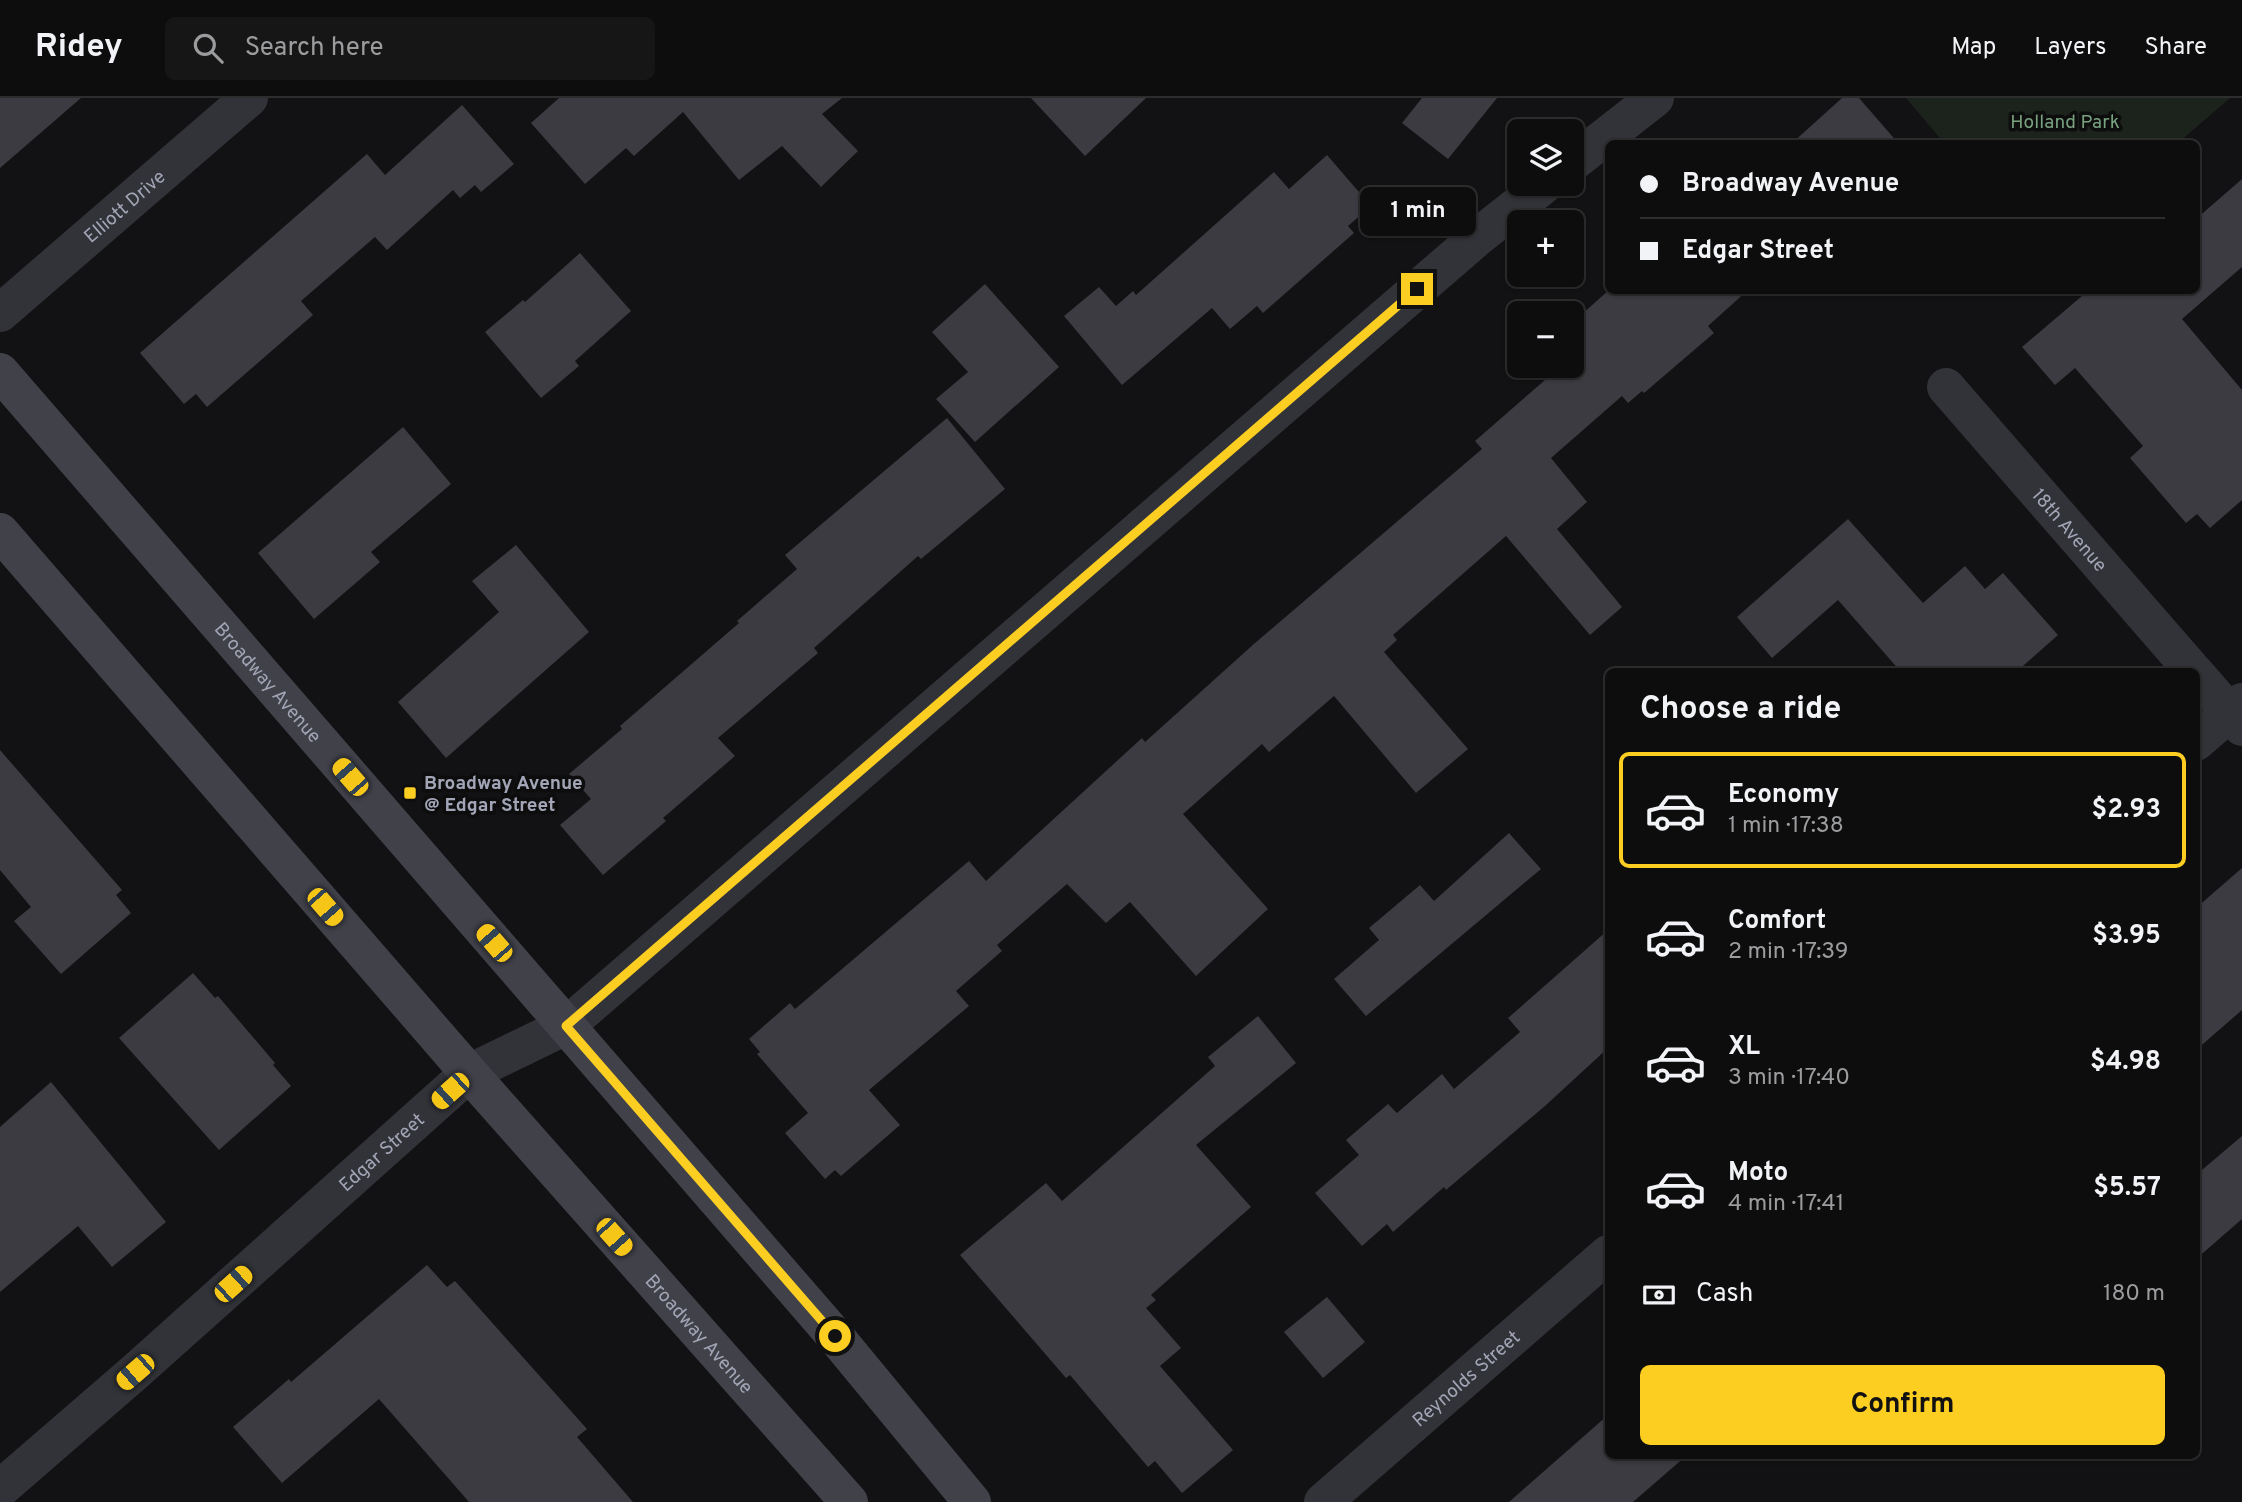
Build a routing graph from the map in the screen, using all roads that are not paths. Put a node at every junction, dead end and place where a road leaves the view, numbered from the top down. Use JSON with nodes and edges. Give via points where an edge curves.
{"nodes":[{"id":1,"x":249,"y":98,"type":"edge"},
{"id":2,"x":1655,"y":98,"type":"edge"},
{"id":3,"x":1584,"y":154,"type":"edge"},
{"id":4,"x":1530,"y":196,"type":"edge"},
{"id":5,"x":0,"y":313,"type":"edge"},
{"id":6,"x":0,"y":372,"type":"edge"},
{"id":7,"x":1946,"y":387,"type":"dead end"},
{"id":8,"x":0,"y":532,"type":"edge"},
{"id":9,"x":2191,"y":668,"type":"edge"},
{"id":10,"x":2200,"y":678,"type":"edge"},
{"id":11,"x":2238,"y":714,"type":"edge"},
{"id":12,"x":2200,"y":739,"type":"edge"},
{"id":13,"x":566,"y":1026,"type":"junction"},
{"id":14,"x":469,"y":1073,"type":"junction"},
{"id":15,"x":1605,"y":1257,"type":"edge"},
{"id":16,"x":0,"y":1489,"type":"edge"},
{"id":17,"x":849,"y":1502,"type":"edge"},
{"id":18,"x":972,"y":1502,"type":"edge"},
{"id":19,"x":1323,"y":1502,"type":"edge"}],
"edges":[{"from":1,"to":5,"type":"street","name":"Elliott Drive"},
{"from":2,"to":3,"type":"street"},
{"from":4,"to":13,"type":"street","name":"Edgar Street"},
{"from":6,"to":13,"type":"street","name":"Broadway Avenue"},
{"from":7,"to":9,"type":"street","name":"18th Avenue"},
{"from":8,"to":14,"type":"street","name":"Broadway Avenue"},
{"from":10,"to":11,"type":"street","name":"18th Avenue"},
{"from":11,"to":12,"type":"street"},
{"from":13,"to":14,"type":"street","name":"Edgar Street"},
{"from":13,"to":18,"type":"street","name":"Broadway Avenue"},
{"from":14,"to":16,"type":"street","name":"Edgar Street"},
{"from":14,"to":17,"type":"street","name":"Broadway Avenue"},
{"from":15,"to":19,"type":"street","name":"Reynolds Street"}]}
